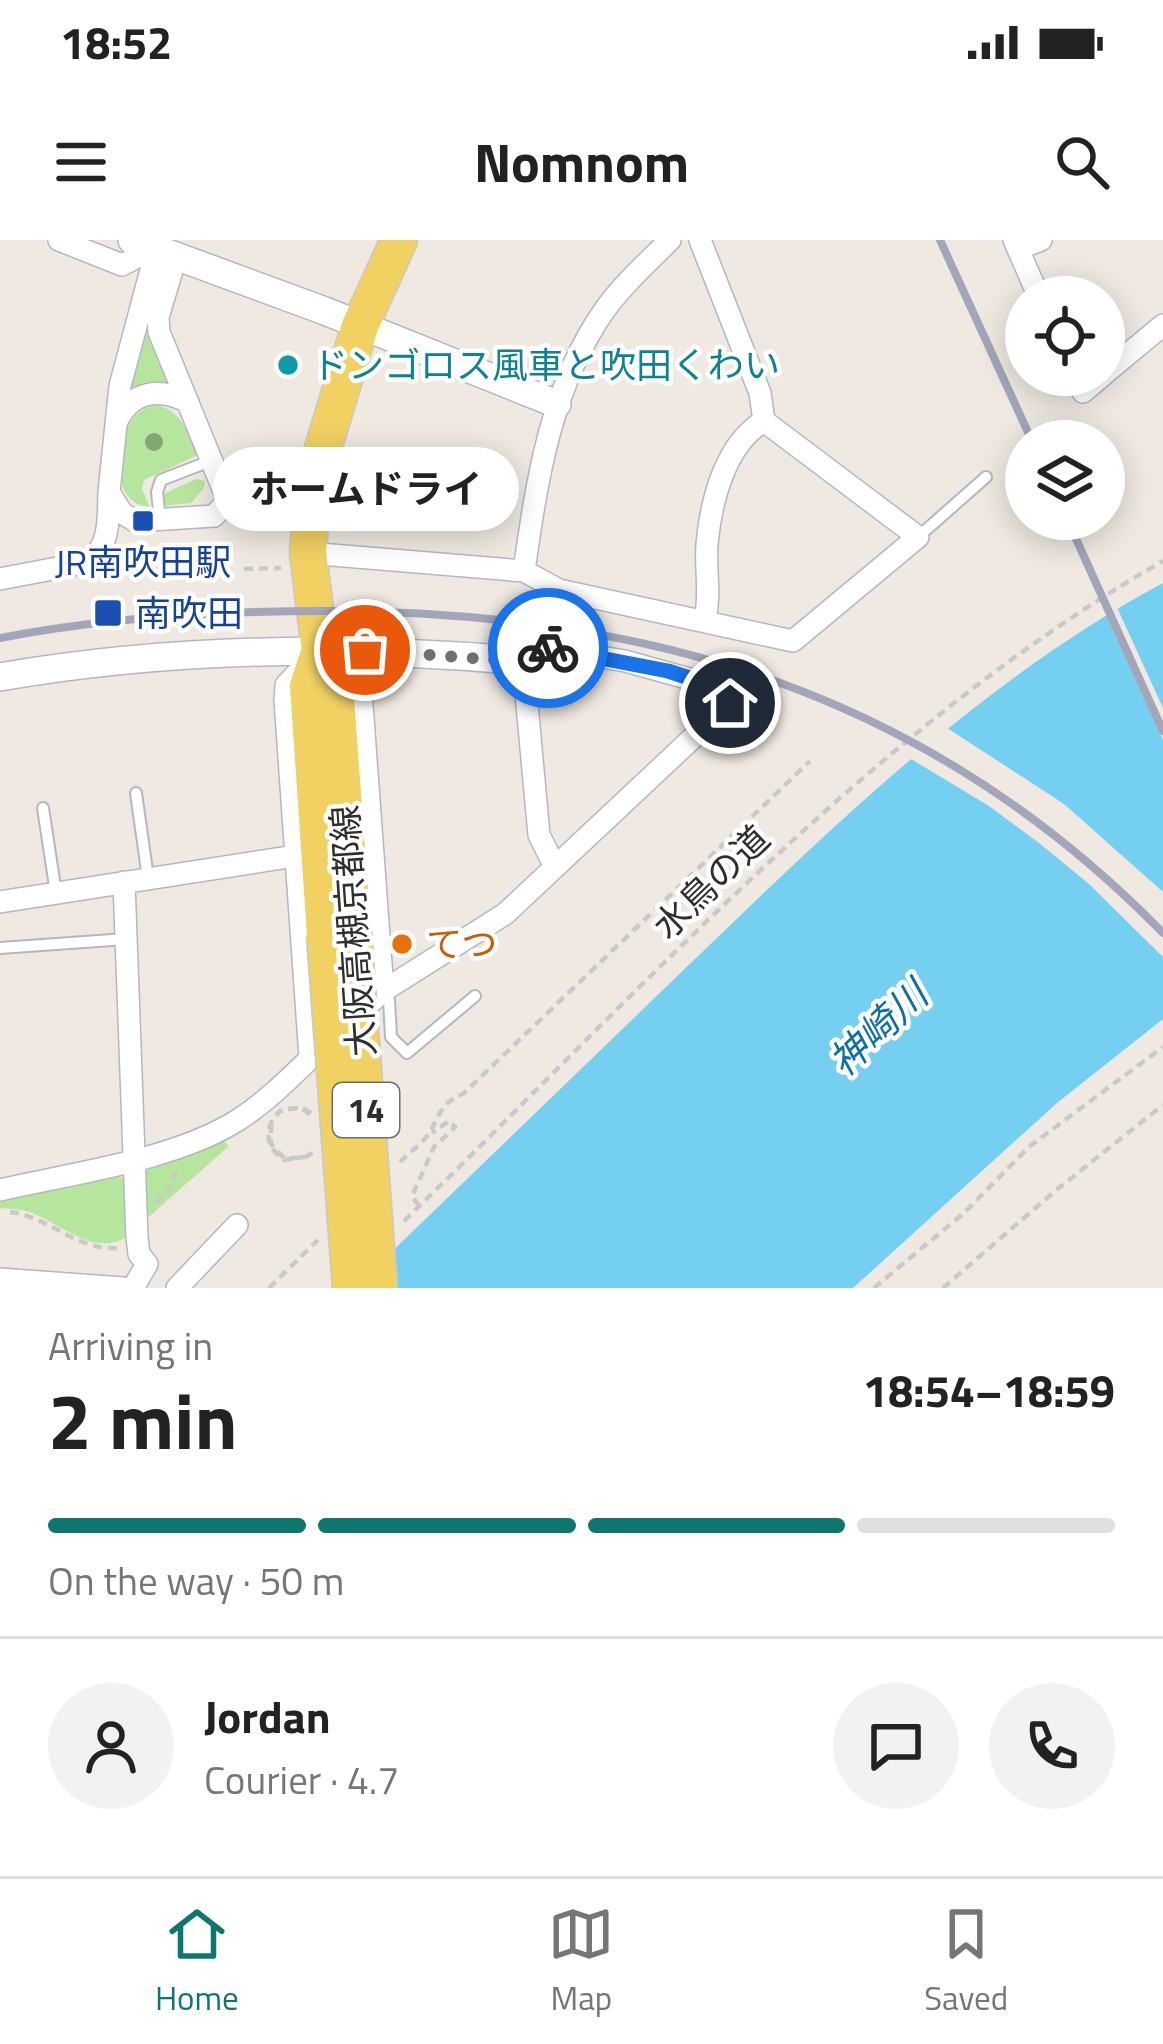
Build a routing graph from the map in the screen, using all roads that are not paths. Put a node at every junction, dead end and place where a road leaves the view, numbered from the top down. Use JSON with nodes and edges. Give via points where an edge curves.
{"nodes":[{"id":1,"x":59,"y":240,"type":"edge"},
{"id":2,"x":399,"y":240,"type":"edge"},
{"id":3,"x":670,"y":240,"type":"edge"},
{"id":4,"x":700,"y":240,"type":"edge"},
{"id":5,"x":1041,"y":240,"type":"edge"},
{"id":6,"x":155,"y":244,"type":"edge"},
{"id":7,"x":1016,"y":245,"type":"edge"},
{"id":8,"x":1030,"y":276,"type":"edge"},
{"id":9,"x":1163,"y":325,"type":"edge"},
{"id":10,"x":360,"y":326,"type":"junction"},
{"id":11,"x":1125,"y":357,"type":"edge"},
{"id":12,"x":188,"y":402,"type":"junction"},
{"id":13,"x":557,"y":404,"type":"junction"},
{"id":14,"x":764,"y":421,"type":"junction"},
{"id":15,"x":116,"y":422,"type":"junction"},
{"id":16,"x":213,"y":460,"type":"junction"},
{"id":17,"x":986,"y":477,"type":"dead end"},
{"id":18,"x":109,"y":492,"type":"junction"},
{"id":19,"x":160,"y":520,"type":"junction"},
{"id":20,"x":918,"y":537,"type":"junction"},
{"id":21,"x":294,"y":561,"type":"junction"},
{"id":22,"x":524,"y":571,"type":"junction"},
{"id":23,"x":0,"y":579,"type":"edge"},
{"id":24,"x":705,"y":619,"type":"junction"},
{"id":25,"x":320,"y":650,"type":"junction"},
{"id":26,"x":524,"y":662,"type":"junction"},
{"id":27,"x":0,"y":676,"type":"edge"},
{"id":28,"x":136,"y":793,"type":"dead end"},
{"id":29,"x":43,"y":808,"type":"dead end"},
{"id":30,"x":295,"y":856,"type":"junction"},
{"id":31,"x":555,"y":867,"type":"junction"},
{"id":32,"x":148,"y":878,"type":"junction"},
{"id":33,"x":124,"y":882,"type":"junction"},
{"id":34,"x":56,"y":893,"type":"junction"},
{"id":35,"x":0,"y":902,"type":"edge"},
{"id":36,"x":339,"y":933,"type":"junction"},
{"id":37,"x":127,"y":939,"type":"junction"},
{"id":38,"x":0,"y":948,"type":"edge"},
{"id":39,"x":383,"y":991,"type":"junction"},
{"id":40,"x":476,"y":996,"type":"dead end"},
{"id":41,"x":310,"y":1058,"type":"junction"},
{"id":42,"x":135,"y":1158,"type":"junction"},
{"id":43,"x":0,"y":1190,"type":"edge"},
{"id":44,"x":237,"y":1225,"type":"dead end"},
{"id":45,"x":0,"y":1280,"type":"edge"},
{"id":46,"x":123,"y":1288,"type":"edge"},
{"id":47,"x":134,"y":1288,"type":"edge"},
{"id":48,"x":177,"y":1288,"type":"edge"},
{"id":49,"x":350,"y":1288,"type":"edge"},
{"id":50,"x":379,"y":1288,"type":"edge"}],
"edges":[{"from":1,"to":6,"type":"street","via":[[122,265]]},
{"from":2,"to":10,"type":"main road","name":"大阪高槻京都線","number":"14"},
{"from":3,"to":13,"type":"street","via":[[608,306]]},
{"from":4,"to":14,"type":"street"},
{"from":5,"to":7,"type":"street"},
{"from":6,"to":10,"type":"street"},
{"from":6,"to":12,"type":"street","via":[[157,325]]},
{"from":6,"to":15,"type":"street"},
{"from":7,"to":8,"type":"street"},
{"from":9,"to":11,"type":"street"},
{"from":10,"to":13,"type":"street"},
{"from":10,"to":21,"type":"main road","name":"大阪高槻京都線","number":"14"},
{"from":12,"to":15,"type":"street","via":[[148,394],[128,403]]},
{"from":12,"to":16,"type":"street"},
{"from":13,"to":22,"type":"street"},
{"from":14,"to":20,"type":"street"},
{"from":14,"to":24,"type":"street","via":[[743,433],[721,480],[706,548]]},
{"from":15,"to":18,"type":"street"},
{"from":16,"to":19,"type":"lane","via":[[161,480]]},
{"from":16,"to":19,"type":"street","via":[[226,508]]},
{"from":17,"to":20,"type":"lane"},
{"from":18,"to":19,"type":"street","via":[[127,518]]},
{"from":18,"to":23,"type":"street","via":[[108,532],[95,558]]},
{"from":20,"to":24,"type":"street","via":[[793,641]]},
{"from":21,"to":22,"type":"street"},
{"from":21,"to":25,"type":"main road","name":"大阪高槻京都線","number":"14"},
{"from":22,"to":24,"type":"street","via":[[559,590]]},
{"from":25,"to":26,"type":"street"},
{"from":25,"to":27,"type":"street","via":[[177,653]]},
{"from":25,"to":30,"type":"street","via":[[286,686]]},
{"from":25,"to":36,"type":"main road","name":"大阪高槻京都線","number":"14","via":[[308,686]]},
{"from":25,"to":39,"type":"street","via":[[362,691]]},
{"from":26,"to":31,"type":"street","via":[[539,835]]},
{"from":26,"to":31,"type":"street","via":[[548,648],[625,661],[708,684],[730,703]]},
{"from":28,"to":32,"type":"lane"},
{"from":29,"to":34,"type":"lane"},
{"from":30,"to":32,"type":"street"},
{"from":30,"to":41,"type":"street"},
{"from":31,"to":39,"type":"street","via":[[505,914]]},
{"from":32,"to":33,"type":"street"},
{"from":33,"to":34,"type":"street"},
{"from":33,"to":37,"type":"street"},
{"from":34,"to":35,"type":"street"},
{"from":36,"to":49,"type":"main road","name":"大阪高槻京都線","number":"14","bridge":true},
{"from":36,"to":50,"type":"main road","name":"大阪高槻京都線","number":"14","bridge":true},
{"from":37,"to":38,"type":"lane"},
{"from":37,"to":42,"type":"street"},
{"from":39,"to":40,"type":"lane","via":[[391,1037],[407,1053]]},
{"from":39,"to":41,"type":"street"},
{"from":41,"to":42,"type":"street","via":[[240,1119]]},
{"from":42,"to":43,"type":"street"},
{"from":42,"to":47,"type":"street","via":[[137,1237],[147,1264]]},
{"from":44,"to":48,"type":"street"},
{"from":45,"to":46,"type":"street"}]}
